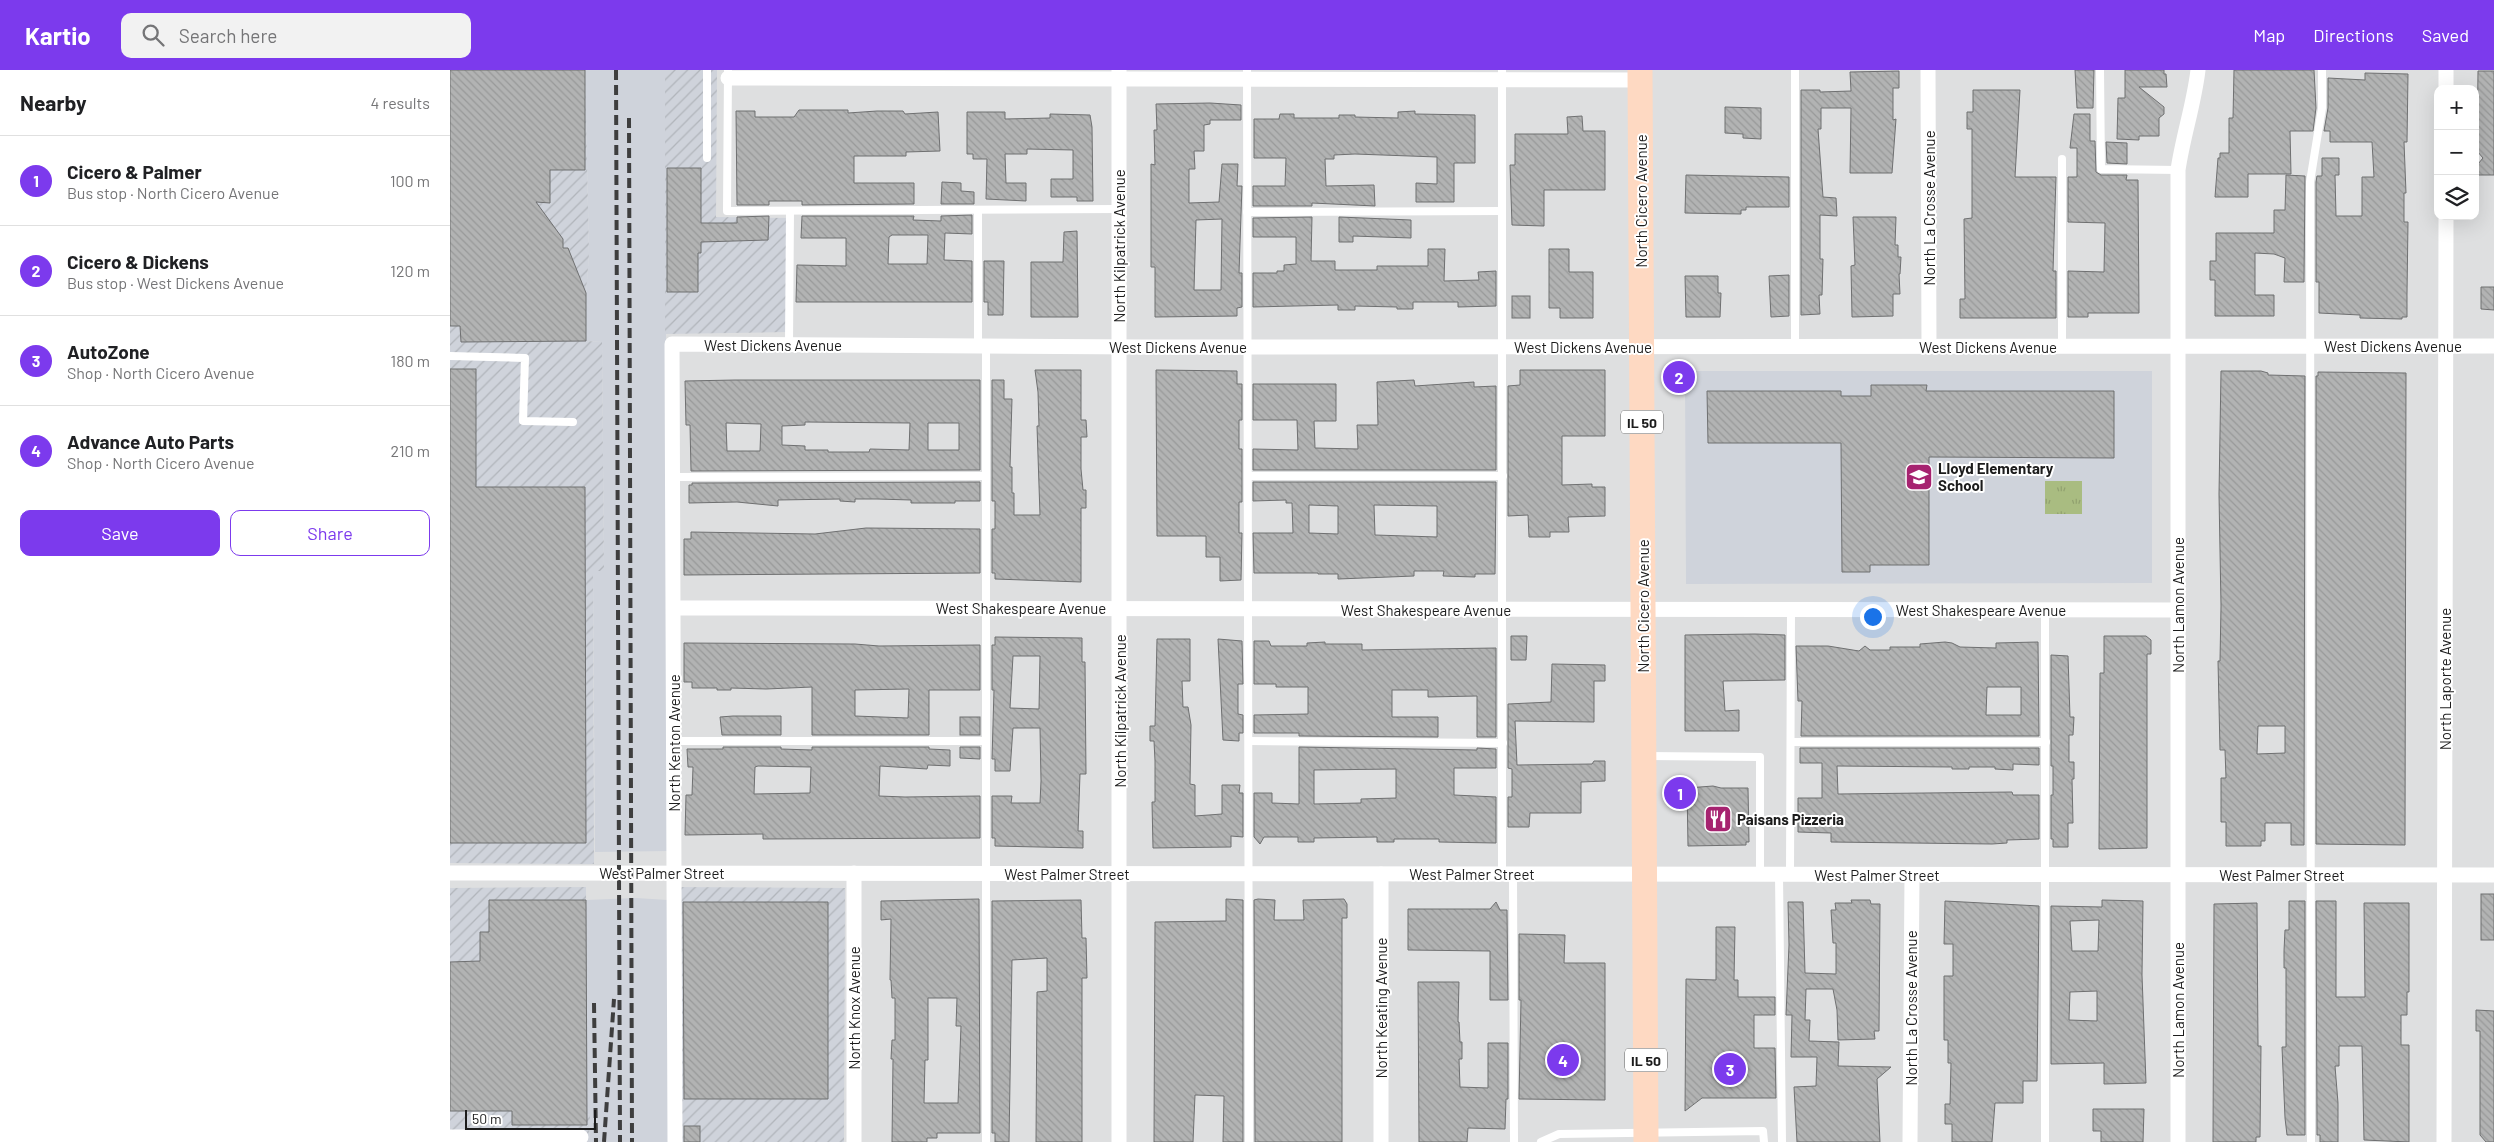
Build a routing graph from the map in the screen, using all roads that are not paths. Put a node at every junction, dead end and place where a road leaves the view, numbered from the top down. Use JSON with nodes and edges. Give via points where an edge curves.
{"nodes":[{"id":1,"x":707,"y":70,"type":"edge"},
{"id":2,"x":1794,"y":70,"type":"edge"},
{"id":3,"x":1928,"y":70,"type":"edge"},
{"id":4,"x":2100,"y":70,"type":"edge"},
{"id":5,"x":2198,"y":70,"type":"edge"},
{"id":6,"x":2322,"y":70,"type":"edge"},
{"id":7,"x":2446,"y":70,"type":"edge"},
{"id":8,"x":728,"y":74,"type":"edge"},
{"id":9,"x":1119,"y":74,"type":"edge"},
{"id":10,"x":1247,"y":74,"type":"edge"},
{"id":11,"x":1502,"y":75,"type":"edge"},
{"id":12,"x":1640,"y":75,"type":"edge"},
{"id":13,"x":2446,"y":85,"type":"edge"},
{"id":14,"x":707,"y":158,"type":"dead end"},
{"id":15,"x":2062,"y":159,"type":"dead end"},
{"id":16,"x":2178,"y":170,"type":"junction"},
{"id":17,"x":1120,"y":209,"type":"junction"},
{"id":18,"x":978,"y":210,"type":"junction"},
{"id":19,"x":790,"y":211,"type":"junction"},
{"id":20,"x":1247,"y":212,"type":"junction"},
{"id":21,"x":1502,"y":212,"type":"junction"},
{"id":22,"x":2446,"y":220,"type":"edge"},
{"id":23,"x":672,"y":344,"type":"joint"},
{"id":24,"x":789,"y":345,"type":"junction"},
{"id":25,"x":982,"y":346,"type":"junction"},
{"id":26,"x":2309,"y":346,"type":"junction"},
{"id":27,"x":2446,"y":346,"type":"junction"},
{"id":28,"x":2494,"y":346,"type":"edge"},
{"id":29,"x":1120,"y":347,"type":"junction"},
{"id":30,"x":1248,"y":347,"type":"junction"},
{"id":31,"x":1502,"y":347,"type":"junction"},
{"id":32,"x":1642,"y":347,"type":"junction"},
{"id":33,"x":1795,"y":347,"type":"junction"},
{"id":34,"x":1929,"y":347,"type":"junction"},
{"id":35,"x":2062,"y":347,"type":"junction"},
{"id":36,"x":2178,"y":347,"type":"junction"},
{"id":37,"x":450,"y":356,"type":"edge"},
{"id":38,"x":573,"y":422,"type":"dead end"},
{"id":39,"x":986,"y":476,"type":"junction"},
{"id":40,"x":1248,"y":476,"type":"junction"},
{"id":41,"x":1503,"y":476,"type":"junction"},
{"id":42,"x":673,"y":477,"type":"junction"},
{"id":43,"x":674,"y":608,"type":"junction"},
{"id":44,"x":986,"y":608,"type":"junction"},
{"id":45,"x":1120,"y":608,"type":"junction"},
{"id":46,"x":1248,"y":609,"type":"junction"},
{"id":47,"x":1503,"y":610,"type":"junction"},
{"id":48,"x":1791,"y":610,"type":"junction"},
{"id":49,"x":2046,"y":610,"type":"junction"},
{"id":50,"x":2178,"y":610,"type":"junction"},
{"id":51,"x":1643,"y":611,"type":"junction"},
{"id":52,"x":986,"y":741,"type":"junction"},
{"id":53,"x":1248,"y":741,"type":"junction"},
{"id":54,"x":674,"y":742,"type":"junction"},
{"id":55,"x":1791,"y":742,"type":"junction"},
{"id":56,"x":2046,"y":742,"type":"junction"},
{"id":57,"x":1503,"y":743,"type":"junction"},
{"id":58,"x":1644,"y":756,"type":"junction"},
{"id":59,"x":450,"y":873,"type":"edge"},
{"id":60,"x":674,"y":873,"type":"junction"},
{"id":61,"x":854,"y":874,"type":"junction"},
{"id":62,"x":986,"y":874,"type":"junction"},
{"id":63,"x":1119,"y":874,"type":"junction"},
{"id":64,"x":1249,"y":874,"type":"junction"},
{"id":65,"x":1382,"y":874,"type":"junction"},
{"id":66,"x":1508,"y":874,"type":"junction"},
{"id":67,"x":1645,"y":874,"type":"junction"},
{"id":68,"x":1760,"y":874,"type":"junction"},
{"id":69,"x":1784,"y":875,"type":"junction"},
{"id":70,"x":1912,"y":875,"type":"junction"},
{"id":71,"x":2046,"y":875,"type":"junction"},
{"id":72,"x":2178,"y":875,"type":"junction"},
{"id":73,"x":2310,"y":875,"type":"junction"},
{"id":74,"x":2445,"y":875,"type":"junction"},
{"id":75,"x":2494,"y":875,"type":"edge"},
{"id":76,"x":450,"y":1137,"type":"edge"},
{"id":77,"x":580,"y":1137,"type":"dead end"},
{"id":78,"x":1581,"y":1138,"type":"edge"},
{"id":79,"x":1646,"y":1138,"type":"edge"},
{"id":80,"x":674,"y":1142,"type":"edge"},
{"id":81,"x":854,"y":1142,"type":"edge"},
{"id":82,"x":986,"y":1142,"type":"edge"},
{"id":83,"x":1119,"y":1142,"type":"edge"},
{"id":84,"x":1249,"y":1142,"type":"edge"},
{"id":85,"x":1381,"y":1142,"type":"edge"},
{"id":86,"x":1514,"y":1142,"type":"edge"},
{"id":87,"x":1541,"y":1142,"type":"edge"},
{"id":88,"x":1764,"y":1142,"type":"edge"},
{"id":89,"x":1782,"y":1142,"type":"edge"},
{"id":90,"x":1910,"y":1142,"type":"edge"},
{"id":91,"x":2045,"y":1142,"type":"edge"},
{"id":92,"x":2178,"y":1142,"type":"edge"},
{"id":93,"x":2311,"y":1142,"type":"edge"},
{"id":94,"x":2444,"y":1142,"type":"edge"}],
"edges":[{"from":1,"to":14,"type":"lane"},
{"from":2,"to":33,"type":"lane"},
{"from":3,"to":34,"type":"street","name":"North La Crosse Avenue"},
{"from":4,"to":16,"type":"lane","via":[[2101,169]]},
{"from":5,"to":16,"type":"street","name":"North Lamon Avenue"},
{"from":6,"to":26,"type":"lane","via":[[2322,108],[2310,182]]},
{"from":7,"to":13,"type":"street"},
{"from":8,"to":9,"type":"street"},
{"from":8,"to":19,"type":"lane","via":[[726,211]]},
{"from":9,"to":10,"type":"street"},
{"from":9,"to":17,"type":"street","name":"North Kilpatrick Avenue"},
{"from":10,"to":11,"type":"street"},
{"from":10,"to":20,"type":"lane"},
{"from":11,"to":12,"type":"street"},
{"from":11,"to":21,"type":"lane"},
{"from":12,"to":32,"type":"main road","name":"North Cicero Avenue","number":"IL 50"},
{"from":15,"to":35,"type":"lane"},
{"from":16,"to":36,"type":"street","name":"North Lamon Avenue"},
{"from":17,"to":18,"type":"lane"},
{"from":17,"to":29,"type":"street","name":"North Kilpatrick Avenue"},
{"from":18,"to":19,"type":"lane"},
{"from":18,"to":25,"type":"lane"},
{"from":19,"to":24,"type":"lane"},
{"from":20,"to":21,"type":"lane"},
{"from":20,"to":30,"type":"lane"},
{"from":21,"to":31,"type":"lane"},
{"from":22,"to":27,"type":"street","name":"North Laporte Avenue"},
{"from":23,"to":24,"type":"street","name":"West Dickens Avenue"},
{"from":23,"to":42,"type":"street","name":"North Kenton Avenue"},
{"from":24,"to":25,"type":"street","name":"West Dickens Avenue"},
{"from":25,"to":29,"type":"street","name":"West Dickens Avenue"},
{"from":25,"to":39,"type":"lane"},
{"from":26,"to":27,"type":"street","name":"West Dickens Avenue"},
{"from":26,"to":36,"type":"street","name":"West Dickens Avenue"},
{"from":26,"to":73,"type":"lane"},
{"from":27,"to":28,"type":"street","name":"West Dickens Avenue"},
{"from":27,"to":74,"type":"street","name":"North Laporte Avenue"},
{"from":29,"to":30,"type":"street","name":"West Dickens Avenue"},
{"from":29,"to":45,"type":"street","name":"North Kilpatrick Avenue"},
{"from":30,"to":31,"type":"street","name":"West Dickens Avenue"},
{"from":30,"to":40,"type":"lane"},
{"from":31,"to":32,"type":"street","name":"West Dickens Avenue"},
{"from":31,"to":41,"type":"lane"},
{"from":32,"to":33,"type":"street","name":"West Dickens Avenue"},
{"from":32,"to":51,"type":"main road","name":"North Cicero Avenue","number":"IL 50"},
{"from":33,"to":34,"type":"street","name":"West Dickens Avenue"},
{"from":34,"to":35,"type":"street","name":"West Dickens Avenue"},
{"from":35,"to":36,"type":"street","name":"West Dickens Avenue"},
{"from":36,"to":50,"type":"street","name":"North Lamon Avenue"},
{"from":37,"to":38,"type":"lane","via":[[525,358],[523,421]]},
{"from":39,"to":42,"type":"lane"},
{"from":39,"to":44,"type":"lane"},
{"from":40,"to":41,"type":"lane"},
{"from":40,"to":46,"type":"lane"},
{"from":41,"to":47,"type":"lane"},
{"from":42,"to":43,"type":"street","name":"North Kenton Avenue"},
{"from":43,"to":44,"type":"street","name":"West Shakespeare Avenue"},
{"from":43,"to":54,"type":"street","name":"North Kenton Avenue"},
{"from":44,"to":45,"type":"street","name":"West Shakespeare Avenue"},
{"from":44,"to":52,"type":"lane"},
{"from":45,"to":46,"type":"street","name":"West Shakespeare Avenue"},
{"from":45,"to":63,"type":"street","name":"North Kilpatrick Avenue"},
{"from":46,"to":47,"type":"street","name":"West Shakespeare Avenue"},
{"from":46,"to":53,"type":"lane"},
{"from":47,"to":51,"type":"street","name":"West Shakespeare Avenue"},
{"from":47,"to":57,"type":"lane"},
{"from":48,"to":49,"type":"street","name":"West Shakespeare Avenue"},
{"from":48,"to":51,"type":"street","name":"West Shakespeare Avenue"},
{"from":48,"to":55,"type":"lane"},
{"from":49,"to":50,"type":"street","name":"West Shakespeare Avenue"},
{"from":49,"to":56,"type":"lane"},
{"from":50,"to":72,"type":"street","name":"North Lamon Avenue"},
{"from":51,"to":58,"type":"main road","name":"North Cicero Avenue","number":"IL 50"},
{"from":52,"to":54,"type":"lane"},
{"from":52,"to":62,"type":"lane"},
{"from":53,"to":57,"type":"lane"},
{"from":53,"to":64,"type":"lane"},
{"from":54,"to":60,"type":"street","name":"North Kenton Avenue"},
{"from":55,"to":56,"type":"lane"},
{"from":55,"to":69,"type":"lane"},
{"from":56,"to":71,"type":"lane"},
{"from":57,"to":66,"type":"lane"},
{"from":58,"to":67,"type":"main road","name":"North Cicero Avenue","number":"IL 50"},
{"from":58,"to":68,"type":"lane","via":[[1760,757]]},
{"from":59,"to":60,"type":"street","name":"West Palmer Street"},
{"from":60,"to":61,"type":"street","name":"West Palmer Street"},
{"from":60,"to":80,"type":"street","name":"North Kenton Avenue"},
{"from":61,"to":62,"type":"street","name":"West Palmer Street"},
{"from":61,"to":81,"type":"street","name":"North Knox Avenue"},
{"from":62,"to":63,"type":"street","name":"West Palmer Street"},
{"from":62,"to":82,"type":"lane"},
{"from":63,"to":64,"type":"street","name":"West Palmer Street"},
{"from":63,"to":83,"type":"street","name":"North Kilpatrick Avenue"},
{"from":64,"to":65,"type":"street","name":"West Palmer Street"},
{"from":64,"to":84,"type":"lane"},
{"from":65,"to":66,"type":"street","name":"West Palmer Street"},
{"from":65,"to":85,"type":"street","name":"North Keating Avenue"},
{"from":66,"to":67,"type":"street","name":"West Palmer Street"},
{"from":66,"to":86,"type":"lane"},
{"from":67,"to":68,"type":"street","name":"West Palmer Street"},
{"from":67,"to":79,"type":"main road","name":"North Cicero Avenue","number":"IL 50"},
{"from":68,"to":69,"type":"street","name":"West Palmer Street"},
{"from":69,"to":70,"type":"street","name":"West Palmer Street"},
{"from":69,"to":89,"type":"lane"},
{"from":70,"to":71,"type":"street","name":"West Palmer Street"},
{"from":70,"to":90,"type":"street","name":"North La Crosse Avenue"},
{"from":71,"to":72,"type":"street","name":"West Palmer Street"},
{"from":71,"to":91,"type":"lane"},
{"from":72,"to":73,"type":"street","name":"West Palmer Street"},
{"from":72,"to":92,"type":"street","name":"North Lamon Avenue"},
{"from":73,"to":74,"type":"street","name":"West Palmer Street"},
{"from":73,"to":93,"type":"lane"},
{"from":74,"to":75,"type":"street","name":"West Palmer Street"},
{"from":74,"to":94,"type":"street","name":"North Laporte Avenue"},
{"from":76,"to":77,"type":"street"},
{"from":78,"to":79,"type":"lane"},
{"from":78,"to":87,"type":"lane","via":[[1559,1134]]},
{"from":79,"to":88,"type":"lane","via":[[1764,1131]]}]}
